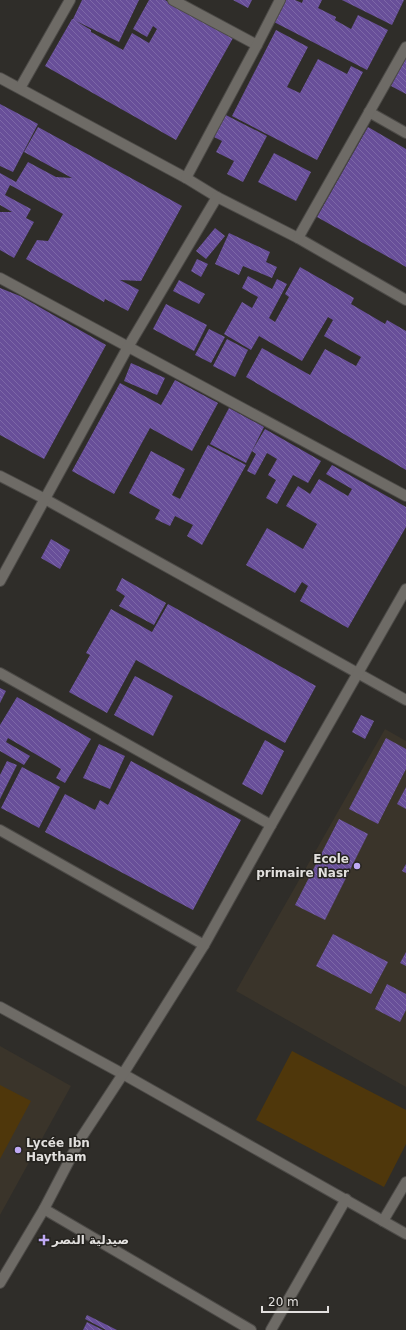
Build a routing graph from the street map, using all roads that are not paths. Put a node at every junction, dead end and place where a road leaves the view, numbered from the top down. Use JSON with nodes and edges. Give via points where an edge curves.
{"nodes":[{"id":1,"x":70,"y":0,"type":"edge"},
{"id":2,"x":173,"y":0,"type":"edge"},
{"id":3,"x":280,"y":0,"type":"edge"},
{"id":4,"x":257,"y":45,"type":"junction"},
{"id":5,"x":406,"y":47,"type":"edge"},
{"id":6,"x":0,"y":78,"type":"edge"},
{"id":7,"x":20,"y":88,"type":"junction"},
{"id":8,"x":370,"y":112,"type":"junction"},
{"id":9,"x":406,"y":132,"type":"edge"},
{"id":10,"x":186,"y":178,"type":"junction"},
{"id":11,"x":217,"y":197,"type":"junction"},
{"id":12,"x":298,"y":238,"type":"junction"},
{"id":13,"x":0,"y":278,"type":"edge"},
{"id":14,"x":406,"y":300,"type":"edge"},
{"id":15,"x":128,"y":347,"type":"junction"},
{"id":16,"x":0,"y":476,"type":"edge"},
{"id":17,"x":406,"y":496,"type":"edge"},
{"id":18,"x":45,"y":499,"type":"junction"},
{"id":19,"x":0,"y":581,"type":"edge"},
{"id":20,"x":406,"y":590,"type":"edge"},
{"id":21,"x":0,"y":673,"type":"edge"},
{"id":22,"x":358,"y":674,"type":"junction"},
{"id":23,"x":406,"y":700,"type":"edge"},
{"id":24,"x":271,"y":824,"type":"junction"},
{"id":25,"x":0,"y":830,"type":"edge"},
{"id":26,"x":204,"y":945,"type":"junction"},
{"id":27,"x":0,"y":1007,"type":"edge"},
{"id":28,"x":123,"y":1074,"type":"junction"},
{"id":29,"x":406,"y":1182,"type":"edge"},
{"id":30,"x":346,"y":1199,"type":"junction"},
{"id":31,"x":44,"y":1209,"type":"junction"},
{"id":32,"x":383,"y":1221,"type":"junction"},
{"id":33,"x":406,"y":1234,"type":"edge"},
{"id":34,"x":0,"y":1283,"type":"edge"},
{"id":35,"x":251,"y":1330,"type":"edge"},
{"id":36,"x":271,"y":1330,"type":"edge"}],
"edges":[{"from":1,"to":7,"type":"street"},
{"from":2,"to":4,"type":"street"},
{"from":3,"to":4,"type":"street"},
{"from":4,"to":10,"type":"street"},
{"from":5,"to":8,"type":"street"},
{"from":6,"to":7,"type":"street"},
{"from":7,"to":10,"type":"street"},
{"from":8,"to":9,"type":"street"},
{"from":8,"to":12,"type":"street"},
{"from":10,"to":11,"type":"street"},
{"from":11,"to":12,"type":"street"},
{"from":11,"to":15,"type":"street"},
{"from":12,"to":14,"type":"street"},
{"from":13,"to":15,"type":"street"},
{"from":15,"to":17,"type":"street"},
{"from":15,"to":18,"type":"street"},
{"from":16,"to":18,"type":"street"},
{"from":18,"to":19,"type":"street"},
{"from":18,"to":22,"type":"street"},
{"from":20,"to":22,"type":"street"},
{"from":21,"to":24,"type":"street"},
{"from":22,"to":23,"type":"street"},
{"from":22,"to":24,"type":"street"},
{"from":24,"to":26,"type":"street"},
{"from":25,"to":26,"type":"street"},
{"from":26,"to":28,"type":"street"},
{"from":27,"to":28,"type":"street"},
{"from":28,"to":30,"type":"street"},
{"from":28,"to":31,"type":"street","via":[[81,1138]]},
{"from":29,"to":32,"type":"street"},
{"from":30,"to":32,"type":"street"},
{"from":30,"to":36,"type":"street"},
{"from":31,"to":34,"type":"street"},
{"from":31,"to":35,"type":"street"},
{"from":32,"to":33,"type":"street"}]}
